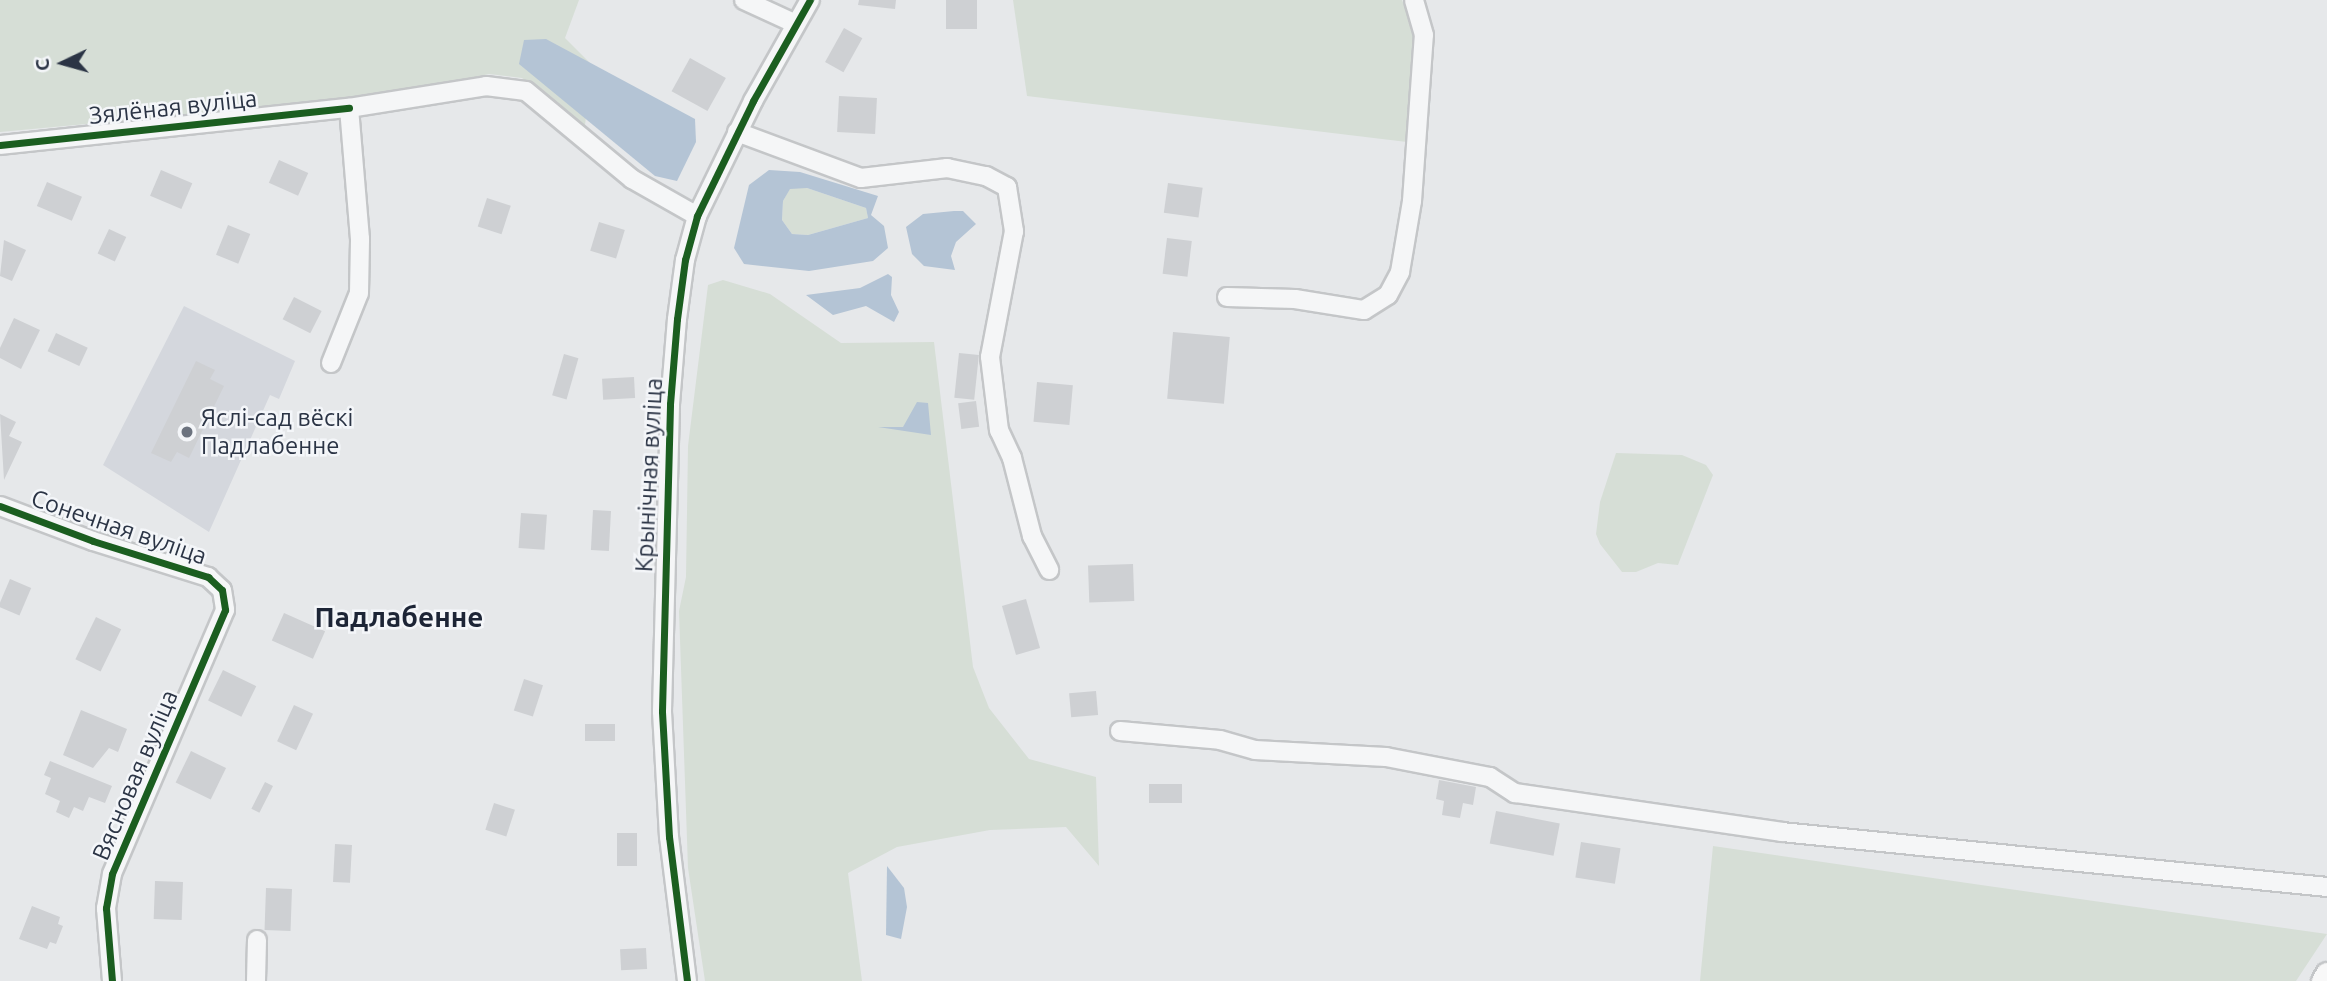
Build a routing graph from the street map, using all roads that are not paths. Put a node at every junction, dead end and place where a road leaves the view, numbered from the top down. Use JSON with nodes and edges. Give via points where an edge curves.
{"nodes":[{"id":1,"x":744,"y":0,"type":"edge"},
{"id":2,"x":810,"y":0,"type":"edge"},
{"id":3,"x":1415,"y":0,"type":"edge"},
{"id":4,"x":796,"y":24,"type":"junction"},
{"id":5,"x":349,"y":108,"type":"junction"},
{"id":6,"x":737,"y":132,"type":"junction"},
{"id":7,"x":0,"y":145,"type":"edge"},
{"id":8,"x":697,"y":216,"type":"junction"},
{"id":9,"x":1227,"y":297,"type":"dead end"},
{"id":10,"x":331,"y":363,"type":"dead end"},
{"id":11,"x":0,"y":506,"type":"edge"},
{"id":12,"x":1049,"y":570,"type":"dead end"},
{"id":13,"x":222,"y":590,"type":"joint"},
{"id":14,"x":1119,"y":731,"type":"dead end"},
{"id":15,"x":2327,"y":887,"type":"edge"},
{"id":16,"x":257,"y":940,"type":"dead end"},
{"id":17,"x":2327,"y":974,"type":"edge"},
{"id":18,"x":112,"y":981,"type":"edge"},
{"id":19,"x":256,"y":981,"type":"edge"},
{"id":20,"x":687,"y":981,"type":"edge"},
{"id":21,"x":2323,"y":981,"type":"edge"}],
"edges":[{"from":1,"to":4,"type":"street"},
{"from":2,"to":4,"type":"street","name":"Крынічная вуліца"},
{"from":3,"to":9,"type":"street","via":[[1424,35],[1412,201],[1400,272],[1388,295],[1364,310],[1295,299]]},
{"from":4,"to":6,"type":"street","name":"Крынічная вуліца"},
{"from":5,"to":7,"type":"street","name":"Зялёная вуліца"},
{"from":5,"to":8,"type":"street","name":"Зялёная вуліца","via":[[486,86],[526,91],[632,179]]},
{"from":5,"to":10,"type":"street","via":[[360,239],[359,293]]},
{"from":6,"to":8,"type":"street","name":"Крынічная вуліца"},
{"from":6,"to":12,"type":"street","via":[[861,178],[947,168],[986,176],[1007,187],[1014,231],[990,357],[999,430],[1012,458],[1032,536]]},
{"from":8,"to":20,"type":"street","name":"Крынічная вуліца","via":[[677,319],[662,624],[668,837]]},
{"from":11,"to":13,"type":"street","name":"Сонечная вуліца","via":[[208,577]]},
{"from":13,"to":18,"type":"street","name":"Вясновая вуліца","via":[[225,610],[112,874],[106,908]]},
{"from":14,"to":15,"type":"street","via":[[1220,740],[1255,750],[1386,757],[1490,777],[1515,793],[1782,832]]},
{"from":16,"to":19,"type":"street"},
{"from":17,"to":21,"type":"main road"}]}
